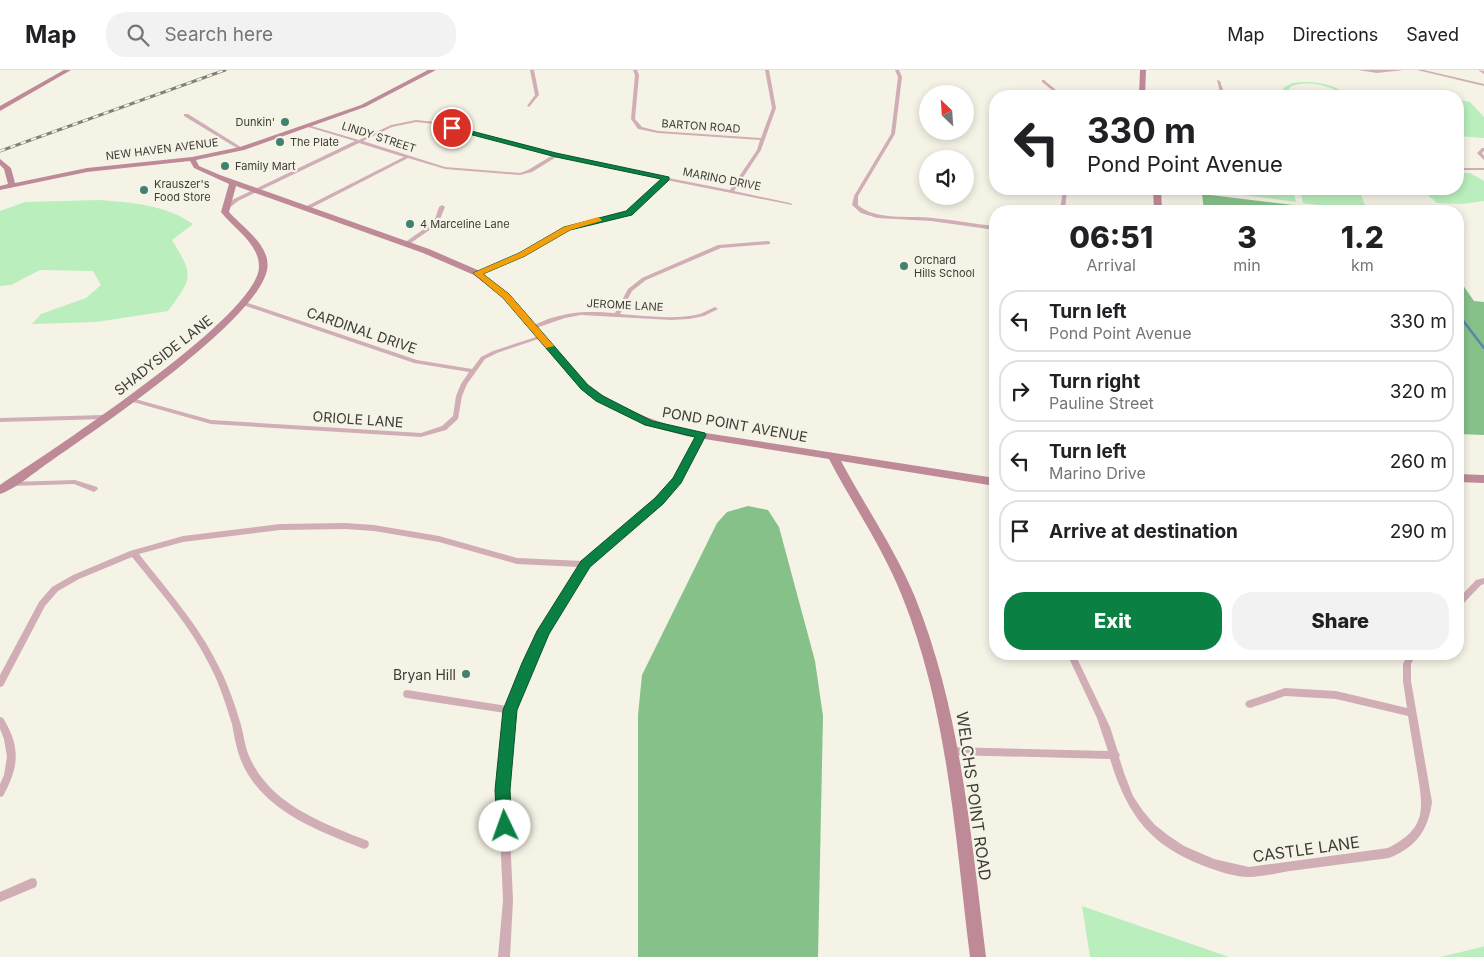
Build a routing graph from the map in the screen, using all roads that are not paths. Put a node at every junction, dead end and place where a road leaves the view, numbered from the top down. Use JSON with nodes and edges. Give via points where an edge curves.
{"nodes":[{"id":1,"x":68,"y":70,"type":"edge"},
{"id":2,"x":433,"y":70,"type":"edge"},
{"id":3,"x":532,"y":70,"type":"edge"},
{"id":4,"x":635,"y":70,"type":"edge"},
{"id":5,"x":767,"y":70,"type":"edge"},
{"id":6,"x":896,"y":70,"type":"edge"},
{"id":7,"x":1143,"y":70,"type":"edge"},
{"id":8,"x":1360,"y":70,"type":"edge"},
{"id":9,"x":1402,"y":70,"type":"edge"},
{"id":10,"x":1419,"y":70,"type":"edge"},
{"id":11,"x":1480,"y":70,"type":"edge"},
{"id":12,"x":1484,"y":73,"type":"edge"},
{"id":13,"x":1043,"y":81,"type":"dead end"},
{"id":14,"x":1218,"y":81,"type":"dead end"},
{"id":15,"x":1484,"y":85,"type":"edge"},
{"id":16,"x":1054,"y":90,"type":"edge"},
{"id":17,"x":1142,"y":90,"type":"edge"},
{"id":18,"x":1221,"y":90,"type":"edge"},
{"id":19,"x":529,"y":106,"type":"dead end"},
{"id":20,"x":0,"y":109,"type":"edge"},
{"id":21,"x":186,"y":115,"type":"dead end"},
{"id":22,"x":310,"y":126,"type":"junction"},
{"id":23,"x":763,"y":139,"type":"junction"},
{"id":24,"x":360,"y":142,"type":"junction"},
{"id":25,"x":242,"y":149,"type":"junction"},
{"id":26,"x":1484,"y":149,"type":"edge"},
{"id":27,"x":556,"y":155,"type":"junction"},
{"id":28,"x":407,"y":157,"type":"junction"},
{"id":29,"x":1484,"y":158,"type":"edge"},
{"id":30,"x":192,"y":159,"type":"junction"},
{"id":31,"x":0,"y":161,"type":"edge"},
{"id":32,"x":1464,"y":169,"type":"edge"},
{"id":33,"x":1484,"y":169,"type":"edge"},
{"id":34,"x":666,"y":178,"type":"junction"},
{"id":35,"x":233,"y":183,"type":"junction"},
{"id":36,"x":12,"y":184,"type":"junction"},
{"id":37,"x":0,"y":188,"type":"edge"},
{"id":38,"x":256,"y":190,"type":"junction"},
{"id":39,"x":732,"y":191,"type":"junction"},
{"id":40,"x":790,"y":204,"type":"dead end"},
{"id":41,"x":442,"y":207,"type":"dead end"},
{"id":42,"x":306,"y":208,"type":"junction"},
{"id":43,"x":225,"y":209,"type":"junction"},
{"id":44,"x":989,"y":227,"type":"edge"},
{"id":45,"x":768,"y":243,"type":"dead end"},
{"id":46,"x":406,"y":244,"type":"junction"},
{"id":47,"x":477,"y":273,"type":"junction"},
{"id":48,"x":245,"y":304,"type":"junction"},
{"id":49,"x":715,"y":309,"type":"dead end"},
{"id":50,"x":616,"y":316,"type":"junction"},
{"id":51,"x":533,"y":327,"type":"junction"},
{"id":52,"x":542,"y":337,"type":"junction"},
{"id":53,"x":472,"y":371,"type":"junction"},
{"id":54,"x":128,"y":400,"type":"junction"},
{"id":55,"x":104,"y":417,"type":"junction"},
{"id":56,"x":0,"y":420,"type":"edge"},
{"id":57,"x":701,"y":435,"type":"junction"},
{"id":58,"x":832,"y":455,"type":"junction"},
{"id":59,"x":1464,"y":478,"type":"edge"},
{"id":60,"x":1484,"y":479,"type":"edge"},
{"id":61,"x":989,"y":481,"type":"edge"},
{"id":62,"x":9,"y":484,"type":"junction"},
{"id":63,"x":94,"y":489,"type":"dead end"},
{"id":64,"x":0,"y":490,"type":"edge"},
{"id":65,"x":133,"y":553,"type":"junction"},
{"id":66,"x":585,"y":564,"type":"junction"},
{"id":67,"x":1484,"y":581,"type":"edge"},
{"id":68,"x":1464,"y":598,"type":"edge"},
{"id":69,"x":1074,"y":660,"type":"edge"},
{"id":70,"x":1409,"y":660,"type":"edge"},
{"id":71,"x":0,"y":683,"type":"edge"},
{"id":72,"x":407,"y":694,"type":"dead end"},
{"id":73,"x":1250,"y":704,"type":"dead end"},
{"id":74,"x":510,"y":710,"type":"junction"},
{"id":75,"x":1411,"y":713,"type":"junction"},
{"id":76,"x":0,"y":721,"type":"edge"},
{"id":77,"x":952,"y":751,"type":"junction"},
{"id":78,"x":1115,"y":755,"type":"junction"},
{"id":79,"x":0,"y":793,"type":"edge"},
{"id":80,"x":364,"y":844,"type":"dead end"},
{"id":81,"x":32,"y":883,"type":"dead end"},
{"id":82,"x":0,"y":897,"type":"edge"},
{"id":83,"x":504,"y":957,"type":"edge"},
{"id":84,"x":978,"y":957,"type":"edge"}],
"edges":[{"from":1,"to":20,"type":"main road"},
{"from":2,"to":22,"type":"main road","name":"NEW HAVEN AVENUE","via":[[376,100]]},
{"from":3,"to":19,"type":"street","via":[[537,95]]},
{"from":4,"to":23,"type":"street","name":"BARTON ROAD","via":[[633,119],[640,128]]},
{"from":5,"to":23,"type":"street","via":[[774,108]]},
{"from":6,"to":44,"type":"street","via":[[900,77],[893,134],[854,203],[863,212],[877,216]]},
{"from":7,"to":17,"type":"main road"},
{"from":8,"to":9,"type":"street"},
{"from":10,"to":15,"type":"street"},
{"from":11,"to":12,"type":"street"},
{"from":13,"to":16,"type":"street"},
{"from":14,"to":18,"type":"street"},
{"from":21,"to":25,"type":"street"},
{"from":22,"to":24,"type":"street","name":"LINDY STREET"},
{"from":22,"to":25,"type":"main road","name":"NEW HAVEN AVENUE"},
{"from":23,"to":39,"type":"street"},
{"from":24,"to":27,"type":"street","name":"MARINO DRIVE","via":[[397,125],[424,121]]},
{"from":24,"to":28,"type":"street","name":"LINDY STREET"},
{"from":24,"to":38,"type":"street","name":"MARINO DRIVE"},
{"from":25,"to":30,"type":"main road","name":"NEW HAVEN AVENUE"},
{"from":26,"to":29,"type":"street","via":[[1479,152]]},
{"from":27,"to":28,"type":"street","name":"LINDY STREET","via":[[530,171],[517,174],[445,168]]},
{"from":27,"to":34,"type":"street","name":"MARINO DRIVE"},
{"from":28,"to":42,"type":"street"},
{"from":30,"to":35,"type":"main road","name":"POND POINT AVENUE","via":[[199,169]]},
{"from":30,"to":36,"type":"main road","name":"NEW HAVEN AVENUE","via":[[87,170]]},
{"from":31,"to":36,"type":"main road","via":[[7,168]]},
{"from":32,"to":33,"type":"street"},
{"from":34,"to":39,"type":"street","name":"MARINO DRIVE"},
{"from":34,"to":47,"type":"street","via":[[629,213],[567,229],[522,254]]},
{"from":35,"to":38,"type":"main road","name":"POND POINT AVENUE"},
{"from":35,"to":43,"type":"main road"},
{"from":36,"to":37,"type":"main road","name":"NEW HAVEN AVENUE"},
{"from":38,"to":42,"type":"main road","name":"POND POINT AVENUE"},
{"from":38,"to":43,"type":"street","via":[[231,202]]},
{"from":39,"to":40,"type":"street","name":"MARINO DRIVE"},
{"from":41,"to":46,"type":"street","via":[[436,223]]},
{"from":42,"to":46,"type":"main road","name":"POND POINT AVENUE"},
{"from":43,"to":48,"type":"main road","name":"SHADYSIDE LANE","via":[[226,214],[256,244],[263,262],[260,283]]},
{"from":45,"to":50,"type":"street","via":[[720,246],[644,279],[630,290]]},
{"from":46,"to":47,"type":"main road","name":"POND POINT AVENUE"},
{"from":47,"to":51,"type":"main road","name":"POND POINT AVENUE","via":[[501,292]]},
{"from":48,"to":53,"type":"street","name":"CARDINAL DRIVE","via":[[416,362]]},
{"from":48,"to":54,"type":"main road","name":"SHADYSIDE LANE","via":[[197,349]]},
{"from":49,"to":50,"type":"street","name":"JEROME LANE","via":[[706,314],[683,317]]},
{"from":50,"to":51,"type":"street","name":"JEROME LANE","via":[[580,314]]},
{"from":51,"to":52,"type":"main road","name":"POND POINT AVENUE"},
{"from":52,"to":53,"type":"street","name":"ORIOLE LANE","via":[[491,353]]},
{"from":52,"to":57,"type":"main road","name":"POND POINT AVENUE","via":[[584,387],[613,407],[649,423]]},
{"from":53,"to":54,"type":"street","name":"ORIOLE LANE","via":[[459,396],[456,417],[444,428],[421,435],[211,422]]},
{"from":54,"to":55,"type":"main road","name":"SHADYSIDE LANE"},
{"from":55,"to":56,"type":"street"},
{"from":55,"to":62,"type":"main road","name":"SHADYSIDE LANE"},
{"from":57,"to":58,"type":"main road","name":"POND POINT AVENUE"},
{"from":57,"to":66,"type":"street","via":[[677,480],[659,501]]},
{"from":58,"to":61,"type":"main road","name":"POND POINT AVENUE"},
{"from":58,"to":77,"type":"main road","name":"WELCHS POINT ROAD","via":[[909,598],[940,693]]},
{"from":59,"to":60,"type":"main road"},
{"from":62,"to":63,"type":"street","via":[[75,482]]},
{"from":62,"to":64,"type":"main road","name":"SHADYSIDE LANE"},
{"from":65,"to":66,"type":"street","via":[[198,536],[312,525],[374,528],[439,539],[517,562]]},
{"from":65,"to":71,"type":"street","via":[[76,577],[52,593],[42,604]]},
{"from":65,"to":80,"type":"street","via":[[182,613],[214,665],[229,699],[246,760],[256,779],[270,795],[303,820]]},
{"from":66,"to":74,"type":"street","via":[[544,631]]},
{"from":67,"to":68,"type":"street"},
{"from":69,"to":78,"type":"street","name":"CASTLE LANE","via":[[1098,709]]},
{"from":70,"to":75,"type":"street","name":"CASTLE LANE","via":[[1406,681]]},
{"from":72,"to":74,"type":"street"},
{"from":73,"to":75,"type":"street","via":[[1285,692],[1336,695]]},
{"from":74,"to":83,"type":"street","via":[[503,790],[508,900]]},
{"from":75,"to":78,"type":"street","name":"CASTLE LANE","via":[[1426,792],[1426,815],[1417,835],[1406,846],[1389,853],[1249,872],[1210,864],[1172,844],[1147,823],[1130,800]]},
{"from":76,"to":79,"type":"street","via":[[12,749],[10,773]]},
{"from":77,"to":78,"type":"street"},
{"from":77,"to":84,"type":"main road","name":"WELCHS POINT ROAD"},
{"from":81,"to":82,"type":"street"}]}
